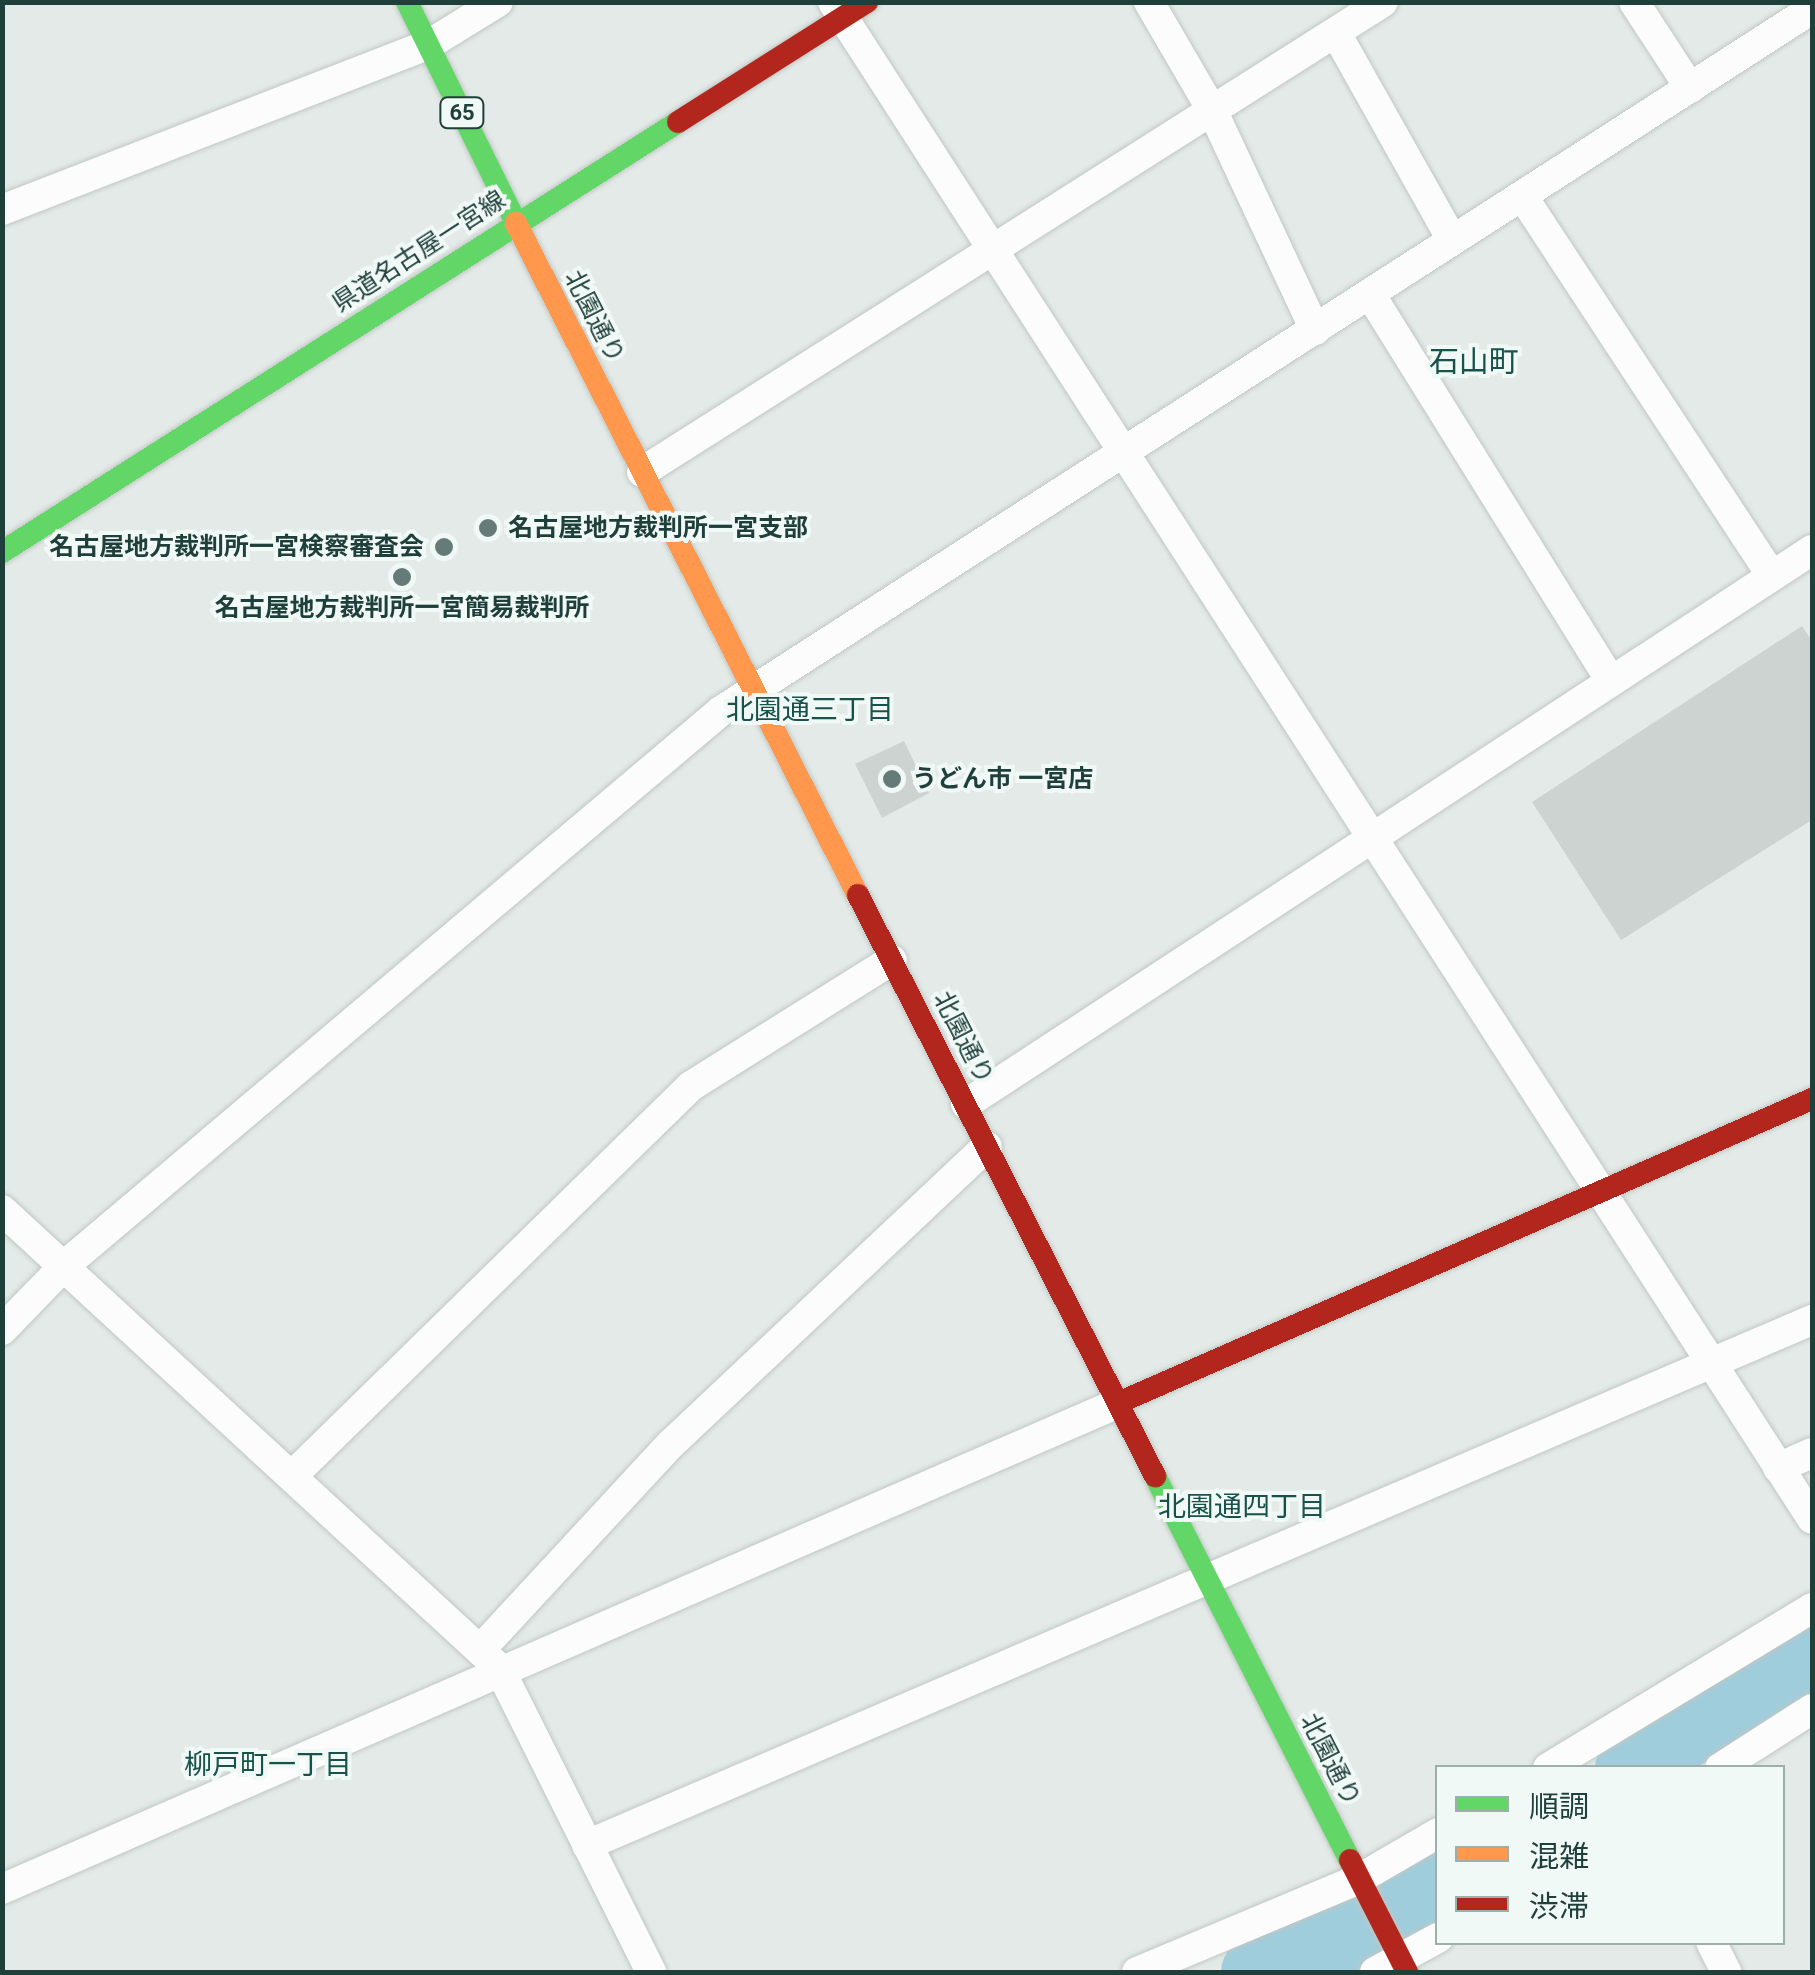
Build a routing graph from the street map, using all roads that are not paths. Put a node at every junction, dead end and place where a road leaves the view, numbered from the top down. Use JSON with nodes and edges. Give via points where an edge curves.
{"nodes":[{"id":1,"x":407,"y":2,"type":"edge"},
{"id":2,"x":498,"y":2,"type":"edge"},
{"id":3,"x":1149,"y":2,"type":"edge"},
{"id":4,"x":1383,"y":2,"type":"edge"},
{"id":5,"x":1634,"y":2,"type":"edge"},
{"id":6,"x":848,"y":8,"type":"edge"},
{"id":7,"x":1812,"y":9,"type":"edge"},
{"id":8,"x":1336,"y":33,"type":"junction"},
{"id":9,"x":428,"y":45,"type":"junction"},
{"id":10,"x":1690,"y":88,"type":"junction"},
{"id":11,"x":1213,"y":112,"type":"junction"},
{"id":12,"x":1524,"y":197,"type":"junction"},
{"id":13,"x":2,"y":210,"type":"edge"},
{"id":14,"x":516,"y":223,"type":"junction"},
{"id":15,"x":1452,"y":240,"type":"junction"},
{"id":16,"x":991,"y":256,"type":"junction"},
{"id":17,"x":1370,"y":294,"type":"junction"},
{"id":18,"x":1315,"y":330,"type":"junction"},
{"id":19,"x":1126,"y":453,"type":"junction"},
{"id":20,"x":642,"y":472,"type":"junction"},
{"id":21,"x":1812,"y":550,"type":"edge"},
{"id":22,"x":2,"y":552,"type":"edge"},
{"id":23,"x":1772,"y":576,"type":"junction"},
{"id":24,"x":1611,"y":681,"type":"junction"},
{"id":25,"x":755,"y":694,"type":"junction"},
{"id":26,"x":1374,"y":830,"type":"junction"},
{"id":27,"x":892,"y":960,"type":"junction"},
{"id":28,"x":1812,"y":1098,"type":"edge"},
{"id":29,"x":966,"y":1104,"type":"junction"},
{"id":30,"x":987,"y":1146,"type":"junction"},
{"id":31,"x":1605,"y":1188,"type":"junction"},
{"id":32,"x":2,"y":1210,"type":"edge"},
{"id":33,"x":64,"y":1266,"type":"junction"},
{"id":34,"x":1812,"y":1320,"type":"edge"},
{"id":35,"x":2,"y":1330,"type":"edge"},
{"id":36,"x":1710,"y":1364,"type":"junction"},
{"id":37,"x":1118,"y":1403,"type":"junction"},
{"id":38,"x":1812,"y":1453,"type":"edge"},
{"id":39,"x":1778,"y":1468,"type":"junction"},
{"id":40,"x":294,"y":1474,"type":"junction"},
{"id":41,"x":1812,"y":1519,"type":"edge"},
{"id":42,"x":1208,"y":1581,"type":"junction"},
{"id":43,"x":1812,"y":1608,"type":"edge"},
{"id":44,"x":489,"y":1659,"type":"junction"},
{"id":45,"x":1812,"y":1709,"type":"edge"},
{"id":46,"x":1553,"y":1765,"type":"edge"},
{"id":47,"x":1725,"y":1765,"type":"edge"},
{"id":48,"x":1435,"y":1835,"type":"edge"},
{"id":49,"x":587,"y":1845,"type":"junction"},
{"id":50,"x":1359,"y":1879,"type":"junction"},
{"id":51,"x":2,"y":1889,"type":"edge"},
{"id":52,"x":1435,"y":1940,"type":"edge"},
{"id":53,"x":1712,"y":1945,"type":"edge"},
{"id":54,"x":1394,"y":1969,"type":"edge"},
{"id":55,"x":651,"y":1972,"type":"edge"},
{"id":56,"x":1137,"y":1972,"type":"edge"},
{"id":57,"x":1726,"y":1972,"type":"edge"}],
"edges":[{"from":1,"to":9,"type":"street","number":"65"},
{"from":2,"to":9,"type":"street"},
{"from":3,"to":11,"type":"street"},
{"from":4,"to":8,"type":"street"},
{"from":5,"to":10,"type":"street"},
{"from":6,"to":14,"type":"street","name":"県道名古屋一宮線"},
{"from":6,"to":16,"type":"street"},
{"from":7,"to":10,"type":"street"},
{"from":8,"to":11,"type":"street"},
{"from":8,"to":15,"type":"street"},
{"from":9,"to":13,"type":"street"},
{"from":9,"to":14,"type":"street","number":"65"},
{"from":10,"to":12,"type":"street"},
{"from":11,"to":16,"type":"street"},
{"from":11,"to":18,"type":"street"},
{"from":12,"to":15,"type":"street"},
{"from":12,"to":23,"type":"street"},
{"from":14,"to":20,"type":"street","name":"北園通り"},
{"from":14,"to":22,"type":"street","name":"県道名古屋一宮線"},
{"from":15,"to":17,"type":"street"},
{"from":16,"to":19,"type":"street"},
{"from":16,"to":20,"type":"street"},
{"from":17,"to":18,"type":"street"},
{"from":17,"to":24,"type":"street"},
{"from":18,"to":19,"type":"street"},
{"from":19,"to":25,"type":"street"},
{"from":19,"to":26,"type":"street"},
{"from":20,"to":25,"type":"street","name":"北園通り"},
{"from":21,"to":23,"type":"street"},
{"from":23,"to":24,"type":"street"},
{"from":24,"to":26,"type":"street"},
{"from":25,"to":27,"type":"street","name":"北園通り"},
{"from":25,"to":33,"type":"street","via":[[721,711]]},
{"from":26,"to":29,"type":"street"},
{"from":26,"to":31,"type":"street"},
{"from":27,"to":29,"type":"street","name":"北園通り"},
{"from":27,"to":40,"type":"street","via":[[691,1086]]},
{"from":28,"to":31,"type":"street"},
{"from":29,"to":30,"type":"street","name":"北園通り"},
{"from":30,"to":37,"type":"street","name":"北園通り"},
{"from":30,"to":44,"type":"street","via":[[670,1444]]},
{"from":31,"to":36,"type":"street"},
{"from":31,"to":37,"type":"street"},
{"from":32,"to":33,"type":"street"},
{"from":33,"to":35,"type":"street"},
{"from":33,"to":40,"type":"street"},
{"from":34,"to":36,"type":"street"},
{"from":36,"to":39,"type":"street"},
{"from":36,"to":42,"type":"street"},
{"from":37,"to":42,"type":"street","name":"北園通り"},
{"from":37,"to":44,"type":"street"},
{"from":38,"to":39,"type":"street"},
{"from":39,"to":41,"type":"street"},
{"from":40,"to":44,"type":"street"},
{"from":42,"to":49,"type":"street"},
{"from":42,"to":50,"type":"street","name":"北園通り"},
{"from":43,"to":46,"type":"street"},
{"from":44,"to":49,"type":"street"},
{"from":44,"to":51,"type":"street"},
{"from":45,"to":47,"type":"street"},
{"from":48,"to":50,"type":"street"},
{"from":49,"to":55,"type":"street"},
{"from":50,"to":54,"type":"street","name":"北園通り"},
{"from":50,"to":56,"type":"street"},
{"from":52,"to":54,"type":"street"},
{"from":53,"to":57,"type":"street"}]}
